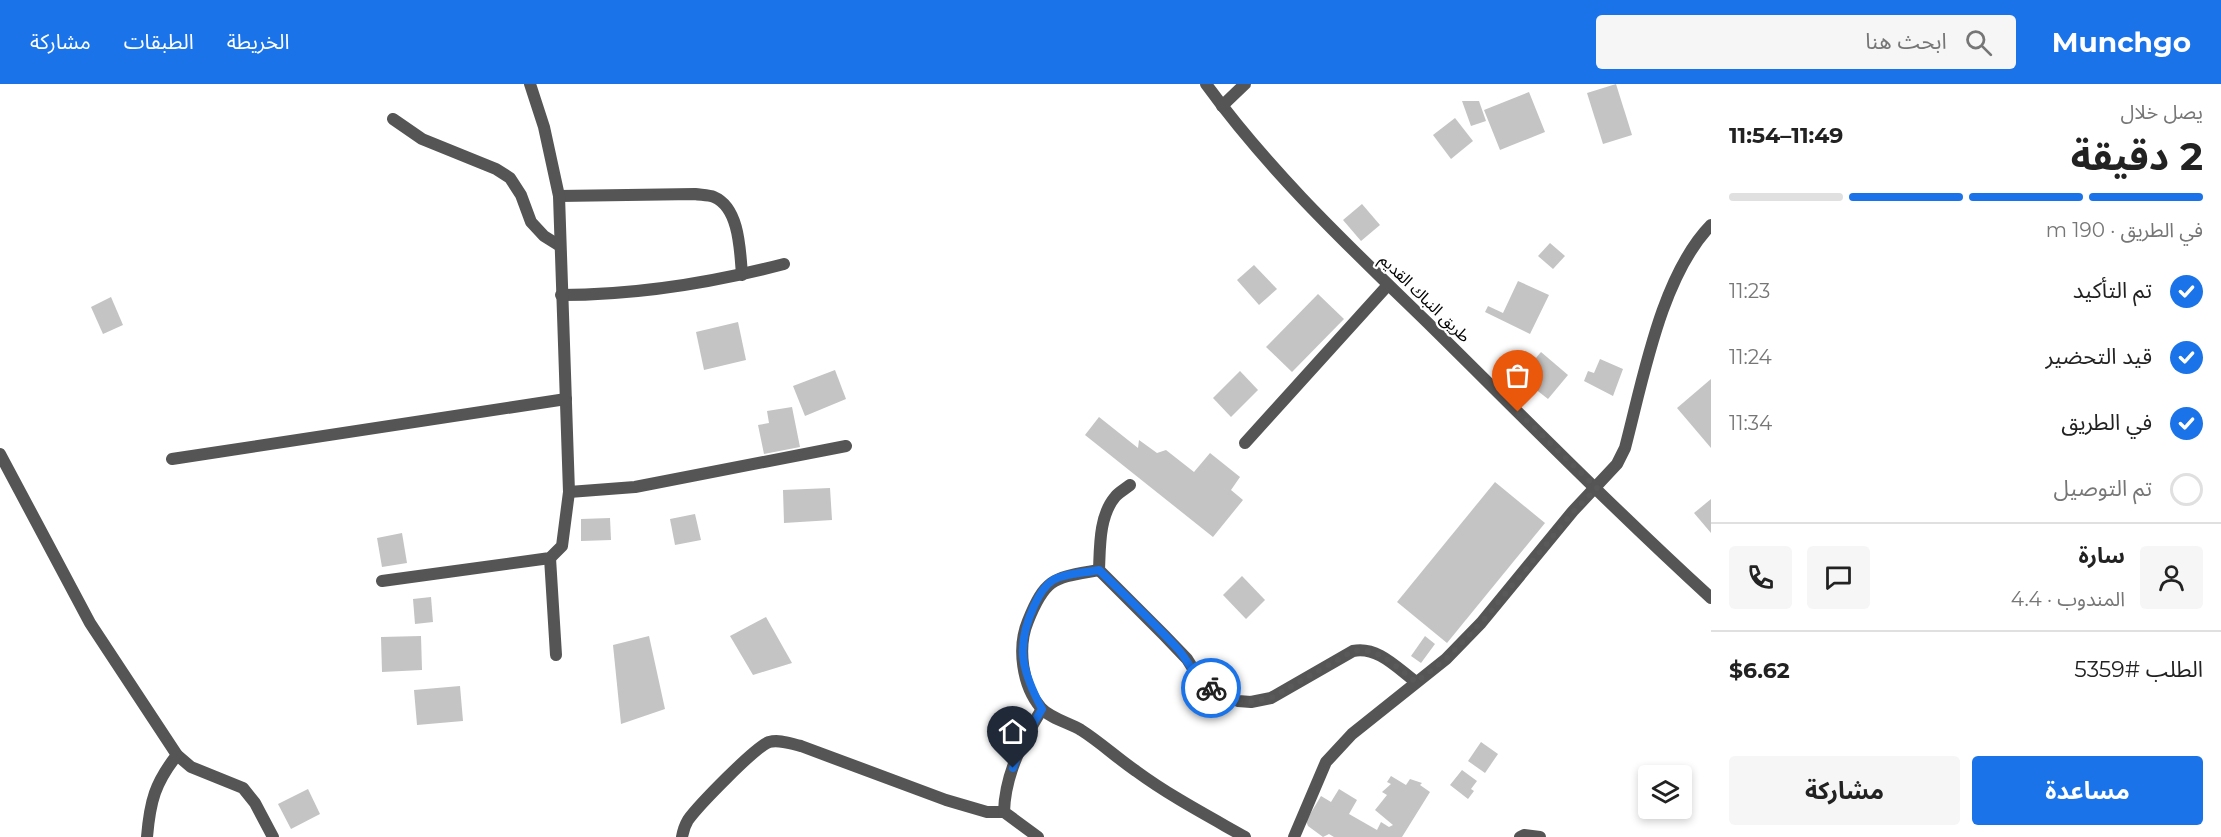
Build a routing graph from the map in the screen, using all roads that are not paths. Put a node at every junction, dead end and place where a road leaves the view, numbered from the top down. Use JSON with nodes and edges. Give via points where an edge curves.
{"nodes":[{"id":1,"x":530,"y":84,"type":"edge"},
{"id":2,"x":1206,"y":84,"type":"edge"},
{"id":3,"x":1245,"y":84,"type":"edge"},
{"id":4,"x":1222,"y":106,"type":"junction"},
{"id":5,"x":393,"y":119,"type":"dead end"},
{"id":6,"x":559,"y":196,"type":"junction"},
{"id":7,"x":1711,"y":225,"type":"edge"},
{"id":8,"x":560,"y":246,"type":"junction"},
{"id":9,"x":783,"y":264,"type":"dead end"},
{"id":10,"x":742,"y":275,"type":"junction"},
{"id":11,"x":1388,"y":285,"type":"junction"},
{"id":12,"x":561,"y":295,"type":"junction"},
{"id":13,"x":566,"y":399,"type":"junction"},
{"id":14,"x":1245,"y":443,"type":"dead end"},
{"id":15,"x":846,"y":446,"type":"dead end"},
{"id":16,"x":0,"y":453,"type":"edge"},
{"id":17,"x":172,"y":459,"type":"dead end"},
{"id":18,"x":1130,"y":485,"type":"dead end"},
{"id":19,"x":1597,"y":488,"type":"junction"},
{"id":20,"x":569,"y":492,"type":"junction"},
{"id":21,"x":550,"y":558,"type":"junction"},
{"id":22,"x":1099,"y":570,"type":"junction"},
{"id":23,"x":382,"y":580,"type":"dead end"},
{"id":24,"x":1711,"y":598,"type":"edge"},
{"id":25,"x":556,"y":655,"type":"dead end"},
{"id":26,"x":1416,"y":682,"type":"junction"},
{"id":27,"x":1042,"y":709,"type":"junction"},
{"id":28,"x":177,"y":755,"type":"junction"},
{"id":29,"x":1004,"y":812,"type":"junction"},
{"id":30,"x":147,"y":837,"type":"edge"},
{"id":31,"x":273,"y":837,"type":"edge"},
{"id":32,"x":681,"y":837,"type":"edge"},
{"id":33,"x":1038,"y":837,"type":"edge"},
{"id":34,"x":1245,"y":837,"type":"edge"},
{"id":35,"x":1294,"y":837,"type":"edge"},
{"id":36,"x":1520,"y":837,"type":"edge"},
{"id":37,"x":1540,"y":837,"type":"edge"}],
"edges":[{"from":1,"to":6,"type":"street"},
{"from":2,"to":4,"type":"street","name":"طريق النباك القديم"},
{"from":3,"to":4,"type":"street"},
{"from":4,"to":11,"type":"street","name":"طريق النباك القديم","via":[[1310,207]]},
{"from":5,"to":8,"type":"street","via":[[422,140],[510,178],[531,222]]},
{"from":6,"to":8,"type":"street"},
{"from":6,"to":10,"type":"street","via":[[714,197],[734,221]]},
{"from":7,"to":19,"type":"street","via":[[1694,245],[1669,294],[1625,448]]},
{"from":8,"to":12,"type":"street"},
{"from":9,"to":10,"type":"street"},
{"from":10,"to":12,"type":"street","via":[[605,295]]},
{"from":11,"to":14,"type":"street"},
{"from":11,"to":19,"type":"street","name":"طريق النباك القديم"},
{"from":12,"to":13,"type":"street"},
{"from":13,"to":17,"type":"street"},
{"from":13,"to":20,"type":"street"},
{"from":15,"to":20,"type":"street","via":[[635,488]]},
{"from":16,"to":28,"type":"street","via":[[90,623]]},
{"from":18,"to":22,"type":"street","via":[[1115,497],[1108,511],[1101,531]]},
{"from":19,"to":24,"type":"street","name":"طريق النباك القديم"},
{"from":19,"to":26,"type":"street","via":[[1481,623],[1446,659]]},
{"from":20,"to":21,"type":"street","via":[[562,546]]},
{"from":21,"to":23,"type":"street"},
{"from":21,"to":25,"type":"street"},
{"from":22,"to":26,"type":"street","via":[[1187,659],[1202,683],[1238,701],[1271,698],[1365,648]]},
{"from":22,"to":27,"type":"street","via":[[1054,579],[1045,587],[1026,624],[1023,661]]},
{"from":26,"to":35,"type":"street","via":[[1352,734],[1326,762]]},
{"from":27,"to":29,"type":"street","via":[[1022,743],[1007,788]]},
{"from":27,"to":34,"type":"street"},
{"from":28,"to":30,"type":"street","via":[[164,772],[150,804]]},
{"from":28,"to":31,"type":"street","via":[[191,767],[243,788]]},
{"from":29,"to":32,"type":"street","via":[[987,812],[936,797],[801,746],[769,742],[752,752],[700,806],[688,819]]},
{"from":29,"to":33,"type":"street"},
{"from":36,"to":37,"type":"street"}]}
